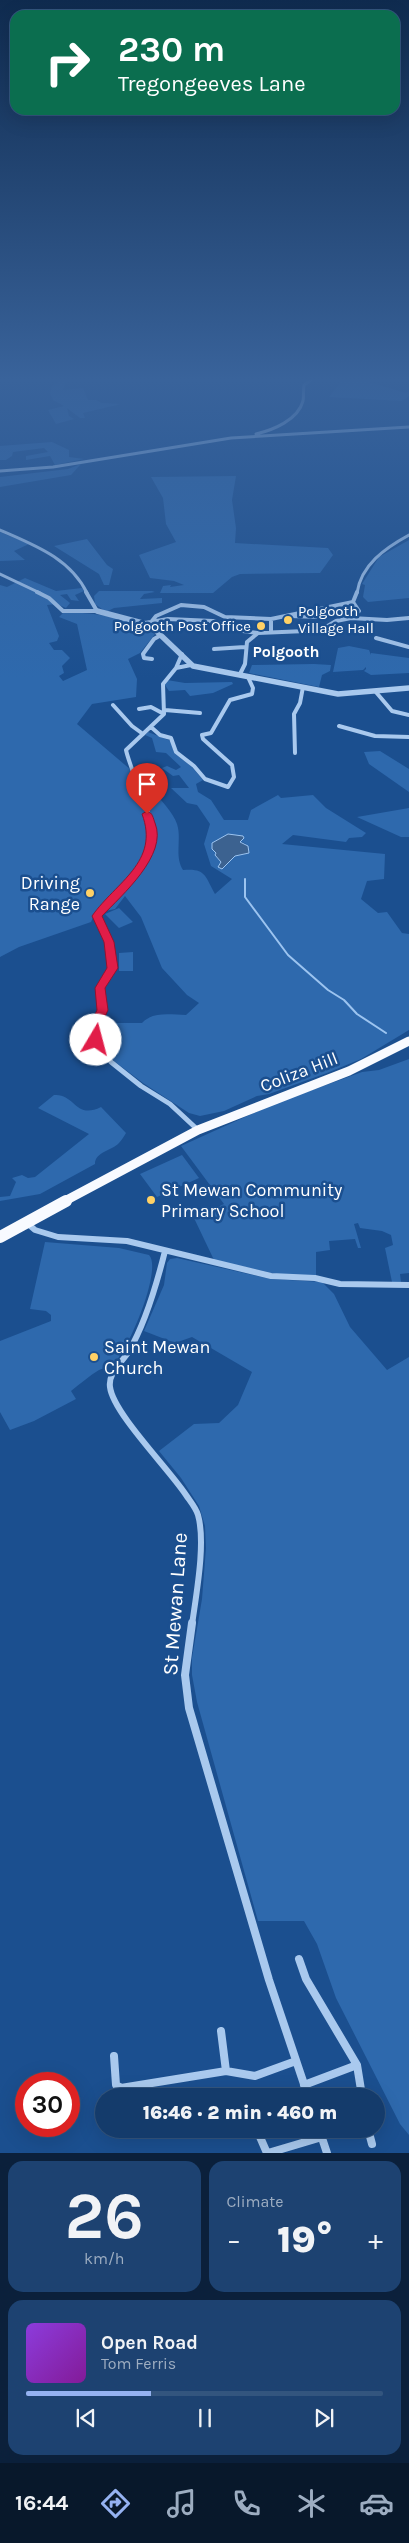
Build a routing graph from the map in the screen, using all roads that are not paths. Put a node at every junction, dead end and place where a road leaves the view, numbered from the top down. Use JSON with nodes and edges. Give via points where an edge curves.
{"nodes":[{"id":1,"x":0,"y":530,"type":"edge"},
{"id":2,"x":409,"y":535,"type":"edge"},
{"id":3,"x":0,"y":574,"type":"edge"},
{"id":4,"x":353,"y":602,"type":"junction"},
{"id":5,"x":97,"y":611,"type":"junction"},
{"id":6,"x":287,"y":615,"type":"junction"},
{"id":7,"x":225,"y":617,"type":"junction"},
{"id":8,"x":323,"y":617,"type":"dead end"},
{"id":9,"x":351,"y":618,"type":"junction"},
{"id":10,"x":409,"y":618,"type":"edge"},
{"id":11,"x":271,"y":619,"type":"junction"},
{"id":12,"x":152,"y":621,"type":"junction"},
{"id":13,"x":213,"y":622,"type":"junction"},
{"id":14,"x":145,"y":623,"type":"junction"},
{"id":15,"x":271,"y":631,"type":"junction"},
{"id":16,"x":258,"y":633,"type":"junction"},
{"id":17,"x":161,"y":635,"type":"junction"},
{"id":18,"x":376,"y":638,"type":"dead end"},
{"id":19,"x":245,"y":647,"type":"junction"},
{"id":20,"x":409,"y":647,"type":"edge"},
{"id":21,"x":214,"y":649,"type":"dead end"},
{"id":22,"x":182,"y":654,"type":"junction"},
{"id":23,"x":152,"y":659,"type":"dead end"},
{"id":24,"x":191,"y":665,"type":"junction"},
{"id":25,"x":176,"y":668,"type":"junction"},
{"id":26,"x":240,"y":674,"type":"junction"},
{"id":27,"x":248,"y":677,"type":"junction"},
{"id":28,"x":302,"y":687,"type":"junction"},
{"id":29,"x":409,"y":688,"type":"edge"},
{"id":30,"x":375,"y":691,"type":"junction"},
{"id":31,"x":113,"y":705,"type":"dead end"},
{"id":32,"x":139,"y":709,"type":"dead end"},
{"id":33,"x":164,"y":712,"type":"junction"},
{"id":34,"x":200,"y":713,"type":"dead end"},
{"id":35,"x":409,"y":715,"type":"edge"},
{"id":36,"x":339,"y":726,"type":"dead end"},
{"id":37,"x":151,"y":727,"type":"junction"},
{"id":38,"x":143,"y":734,"type":"junction"},
{"id":39,"x":409,"y":737,"type":"edge"},
{"id":40,"x":295,"y":752,"type":"dead end"},
{"id":41,"x":409,"y":1041,"type":"edge"},
{"id":42,"x":198,"y":1130,"type":"junction"},
{"id":43,"x":27,"y":1223,"type":"junction"},
{"id":44,"x":0,"y":1237,"type":"edge"},
{"id":45,"x":165,"y":1251,"type":"junction"},
{"id":46,"x":409,"y":1285,"type":"edge"},
{"id":47,"x":300,"y":1959,"type":"dead end"},
{"id":48,"x":221,"y":2031,"type":"dead end"},
{"id":49,"x":114,"y":2056,"type":"dead end"},
{"id":50,"x":296,"y":2061,"type":"junction"},
{"id":51,"x":357,"y":2065,"type":"junction"},
{"id":52,"x":226,"y":2071,"type":"junction"},
{"id":53,"x":304,"y":2084,"type":"junction"},
{"id":54,"x":305,"y":2088,"type":"edge"},
{"id":55,"x":361,"y":2088,"type":"edge"},
{"id":56,"x":260,"y":2138,"type":"edge"},
{"id":57,"x":308,"y":2138,"type":"edge"},
{"id":58,"x":322,"y":2138,"type":"edge"},
{"id":59,"x":370,"y":2138,"type":"edge"},
{"id":60,"x":372,"y":2144,"type":"dead end"},
{"id":61,"x":267,"y":2153,"type":"edge"},
{"id":62,"x":326,"y":2153,"type":"edge"}],
"edges":[{"from":1,"to":5,"type":"street","via":[[54,554],[67,564],[85,586]]},
{"from":2,"to":4,"type":"street","via":[[375,556],[359,581]]},
{"from":3,"to":5,"type":"street","via":[[49,598],[63,611]]},
{"from":4,"to":6,"type":"street"},
{"from":4,"to":9,"type":"street","via":[[359,611]]},
{"from":5,"to":14,"type":"street"},
{"from":6,"to":8,"type":"street"},
{"from":6,"to":11,"type":"street"},
{"from":7,"to":11,"type":"street"},
{"from":7,"to":12,"type":"street","via":[[204,607],[181,605]]},
{"from":7,"to":13,"type":"street"},
{"from":9,"to":10,"type":"street"},
{"from":9,"to":15,"type":"street","via":[[336,621],[320,630]]},
{"from":11,"to":15,"type":"street"},
{"from":12,"to":13,"type":"street"},
{"from":12,"to":14,"type":"street"},
{"from":13,"to":16,"type":"street"},
{"from":14,"to":17,"type":"street"},
{"from":15,"to":16,"type":"street"},
{"from":16,"to":19,"type":"street"},
{"from":17,"to":22,"type":"street"},
{"from":17,"to":23,"type":"street","via":[[154,638],[142,654],[144,658]]},
{"from":18,"to":20,"type":"street"},
{"from":19,"to":21,"type":"street"},
{"from":19,"to":26,"type":"street","via":[[246,658]]},
{"from":22,"to":24,"type":"street"},
{"from":22,"to":25,"type":"street"},
{"from":24,"to":25,"type":"street"},
{"from":24,"to":26,"type":"street"},
{"from":25,"to":33,"type":"street","via":[[163,684]]},
{"from":26,"to":27,"type":"street"},
{"from":27,"to":28,"type":"street"},
{"from":27,"to":37,"type":"street","via":[[252,694],[230,700],[214,728],[202,736],[232,765],[234,777],[228,787],[205,779],[176,752],[172,738],[160,735]]},
{"from":28,"to":30,"type":"street","via":[[338,694]]},
{"from":28,"to":40,"type":"street","via":[[300,703],[294,714]]},
{"from":29,"to":30,"type":"street"},
{"from":30,"to":35,"type":"street","via":[[392,711]]},
{"from":31,"to":38,"type":"street"},
{"from":32,"to":33,"type":"street","via":[[151,707]]},
{"from":33,"to":34,"type":"street"},
{"from":33,"to":37,"type":"street"},
{"from":36,"to":39,"type":"street","via":[[369,735]]},
{"from":37,"to":38,"type":"street"},
{"from":38,"to":42,"type":"street","via":[[126,750],[153,829],[149,853],[134,876],[97,916],[109,942],[112,968],[100,988],[102,1010],[97,1021],[96,1040],[111,1062],[170,1104]]},
{"from":41,"to":42,"type":"highway","name":"Coliza Hill","via":[[349,1070]]},
{"from":42,"to":43,"type":"highway","name":"Coliza Hill"},
{"from":43,"to":44,"type":"highway","name":"Coliza Hill"},
{"from":43,"to":45,"type":"street","via":[[36,1230],[58,1237],[127,1241]]},
{"from":45,"to":46,"type":"street","via":[[271,1276],[315,1278],[340,1284]]},
{"from":45,"to":50,"type":"street","name":"St Mewan Lane","via":[[157,1284],[129,1350],[111,1374],[110,1387],[117,1407],[175,1478],[198,1514],[198,1581],[185,1674],[189,1708],[268,1980]]},
{"from":47,"to":51,"type":"street","via":[[306,1979]]},
{"from":48,"to":52,"type":"street"},
{"from":49,"to":52,"type":"street","via":[[118,2088]]},
{"from":50,"to":52,"type":"street","via":[[255,2076]]},
{"from":50,"to":53,"type":"street","name":"St Mewan Lane"},
{"from":51,"to":53,"type":"street"},
{"from":51,"to":55,"type":"street"},
{"from":53,"to":54,"type":"street","name":"St Mewan Lane"},
{"from":56,"to":61,"type":"street"},
{"from":57,"to":61,"type":"street"},
{"from":58,"to":62,"type":"street"},
{"from":59,"to":60,"type":"street"}]}
